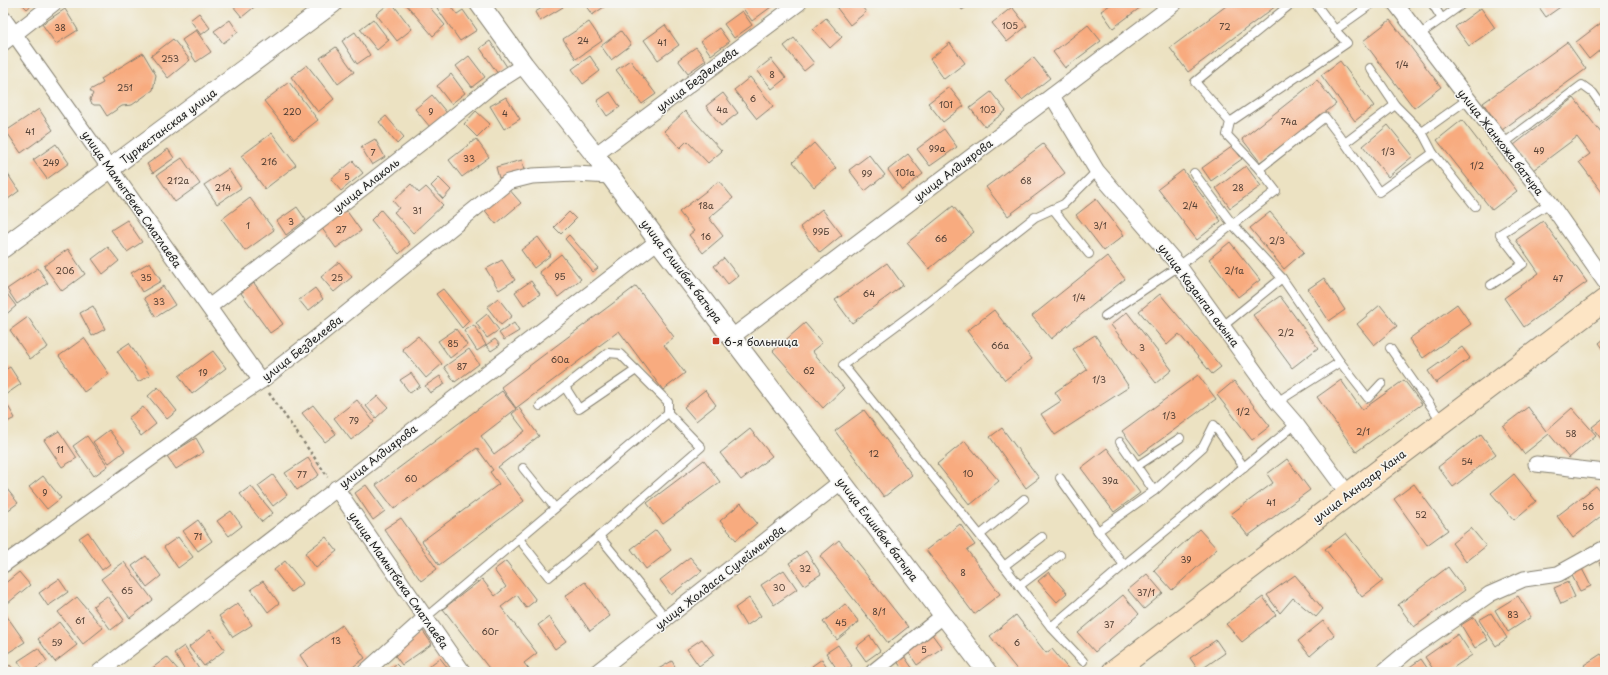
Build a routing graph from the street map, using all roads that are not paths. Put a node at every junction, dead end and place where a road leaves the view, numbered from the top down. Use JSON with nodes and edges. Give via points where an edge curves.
{"nodes":[{"id":1,"x":54,"y":3,"type":"edge"},
{"id":2,"x":333,"y":3,"type":"edge"},
{"id":3,"x":479,"y":3,"type":"edge"},
{"id":4,"x":799,"y":3,"type":"edge"},
{"id":5,"x":1175,"y":3,"type":"edge"},
{"id":6,"x":1292,"y":3,"type":"edge"},
{"id":7,"x":1315,"y":3,"type":"edge"},
{"id":8,"x":1373,"y":3,"type":"edge"},
{"id":9,"x":1395,"y":3,"type":"edge"},
{"id":10,"x":1432,"y":3,"type":"edge"},
{"id":11,"x":1464,"y":3,"type":"edge"},
{"id":12,"x":3,"y":18,"type":"edge"},
{"id":13,"x":1442,"y":19,"type":"junction"},
{"id":14,"x":1335,"y":30,"type":"junction"},
{"id":15,"x":15,"y":34,"type":"junction"},
{"id":16,"x":1419,"y":35,"type":"junction"},
{"id":17,"x":3,"y":43,"type":"edge"},
{"id":18,"x":524,"y":65,"type":"junction"},
{"id":19,"x":1370,"y":68,"type":"dead end"},
{"id":20,"x":1052,"y":96,"type":"junction"},
{"id":21,"x":1468,"y":100,"type":"junction"},
{"id":22,"x":1395,"y":105,"type":"junction"},
{"id":23,"x":1605,"y":110,"type":"edge"},
{"id":24,"x":1230,"y":122,"type":"junction"},
{"id":25,"x":1422,"y":132,"type":"junction"},
{"id":26,"x":1345,"y":143,"type":"junction"},
{"id":27,"x":1503,"y":144,"type":"junction"},
{"id":28,"x":1433,"y":153,"type":"junction"},
{"id":29,"x":595,"y":155,"type":"junction"},
{"id":30,"x":111,"y":169,"type":"junction"},
{"id":31,"x":1259,"y":169,"type":"junction"},
{"id":32,"x":1097,"y":171,"type":"junction"},
{"id":33,"x":1194,"y":173,"type":"dead end"},
{"id":34,"x":611,"y":176,"type":"junction"},
{"id":35,"x":1550,"y":203,"type":"junction"},
{"id":36,"x":1475,"y":206,"type":"dead end"},
{"id":37,"x":1053,"y":209,"type":"junction"},
{"id":38,"x":1233,"y":224,"type":"junction"},
{"id":39,"x":658,"y":241,"type":"junction"},
{"id":40,"x":3,"y":248,"type":"edge"},
{"id":41,"x":1089,"y":254,"type":"dead end"},
{"id":42,"x":1179,"y":266,"type":"junction"},
{"id":43,"x":1282,"y":278,"type":"junction"},
{"id":44,"x":1605,"y":282,"type":"edge"},
{"id":45,"x":1491,"y":285,"type":"dead end"},
{"id":46,"x":1605,"y":300,"type":"edge"},
{"id":47,"x":209,"y":307,"type":"junction"},
{"id":48,"x":1106,"y":316,"type":"dead end"},
{"id":49,"x":1223,"y":326,"type":"junction"},
{"id":50,"x":732,"y":337,"type":"junction"},
{"id":51,"x":1390,"y":348,"type":"dead end"},
{"id":52,"x":1340,"y":362,"type":"junction"},
{"id":53,"x":636,"y":370,"type":"junction"},
{"id":54,"x":261,"y":381,"type":"junction"},
{"id":55,"x":1382,"y":384,"type":"dead end"},
{"id":56,"x":565,"y":387,"type":"junction"},
{"id":57,"x":1277,"y":402,"type":"junction"},
{"id":58,"x":540,"y":406,"type":"dead end"},
{"id":59,"x":668,"y":413,"type":"junction"},
{"id":60,"x":1442,"y":423,"type":"junction"},
{"id":61,"x":1296,"y":424,"type":"junction"},
{"id":62,"x":1180,"y":438,"type":"dead end"},
{"id":63,"x":1120,"y":442,"type":"dead end"},
{"id":64,"x":1536,"y":464,"type":"dead end"},
{"id":65,"x":1137,"y":466,"type":"junction"},
{"id":66,"x":1244,"y":467,"type":"junction"},
{"id":67,"x":523,"y":468,"type":"dead end"},
{"id":68,"x":1605,"y":472,"type":"edge"},
{"id":69,"x":1060,"y":478,"type":"dead end"},
{"id":70,"x":842,"y":482,"type":"junction"},
{"id":71,"x":336,"y":488,"type":"junction"},
{"id":72,"x":1154,"y":490,"type":"junction"},
{"id":73,"x":1348,"y":494,"type":"junction"},
{"id":74,"x":1024,"y":499,"type":"dead end"},
{"id":75,"x":555,"y":508,"type":"junction"},
{"id":76,"x":1098,"y":531,"type":"junction"},
{"id":77,"x":980,"y":535,"type":"junction"},
{"id":78,"x":599,"y":536,"type":"junction"},
{"id":79,"x":1042,"y":537,"type":"dead end"},
{"id":80,"x":519,"y":539,"type":"junction"},
{"id":81,"x":1605,"y":548,"type":"edge"},
{"id":82,"x":1060,"y":555,"type":"dead end"},
{"id":83,"x":3,"y":565,"type":"edge"},
{"id":84,"x":1124,"y":565,"type":"junction"},
{"id":85,"x":1004,"y":566,"type":"junction"},
{"id":86,"x":1019,"y":586,"type":"junction"},
{"id":87,"x":944,"y":615,"type":"junction"},
{"id":88,"x":425,"y":618,"type":"junction"},
{"id":89,"x":666,"y":618,"type":"junction"},
{"id":90,"x":1051,"y":627,"type":"junction"},
{"id":91,"x":1083,"y":660,"type":"dead end"},
{"id":92,"x":99,"y":672,"type":"edge"},
{"id":93,"x":365,"y":672,"type":"edge"},
{"id":94,"x":463,"y":672,"type":"edge"},
{"id":95,"x":597,"y":672,"type":"edge"},
{"id":96,"x":873,"y":672,"type":"edge"},
{"id":97,"x":987,"y":672,"type":"edge"},
{"id":98,"x":1113,"y":672,"type":"edge"},
{"id":99,"x":1383,"y":672,"type":"edge"}],
"edges":[{"from":1,"to":15,"type":"street"},
{"from":2,"to":30,"type":"street","name":"Туркестанская улица"},
{"from":3,"to":18,"type":"street","name":"улица Елшибек батыра"},
{"from":4,"to":29,"type":"street","name":"улица Безделеева"},
{"from":5,"to":20,"type":"street","name":"улица Алдиярова"},
{"from":6,"to":24,"type":"lane","via":[[1195,82]]},
{"from":7,"to":14,"type":"lane"},
{"from":8,"to":14,"type":"lane"},
{"from":9,"to":16,"type":"street","name":"улица Жанкожа батыра"},
{"from":10,"to":13,"type":"lane"},
{"from":11,"to":13,"type":"lane"},
{"from":12,"to":15,"type":"street","name":"улица Мамытбека Сматлаева"},
{"from":13,"to":16,"type":"lane"},
{"from":14,"to":24,"type":"lane","via":[[1347,43]]},
{"from":15,"to":17,"type":"street"},
{"from":15,"to":30,"type":"street","name":"улица Мамытбека Сматлаева"},
{"from":16,"to":21,"type":"street","name":"улица Жанкожа батыра"},
{"from":18,"to":29,"type":"street","name":"улица Елшибек батыра"},
{"from":18,"to":47,"type":"street","name":"улица Алаколь","via":[[494,84]]},
{"from":19,"to":22,"type":"lane"},
{"from":20,"to":32,"type":"street","name":"улица Казангап акына"},
{"from":20,"to":50,"type":"street","name":"улица Алдиярова"},
{"from":21,"to":25,"type":"lane"},
{"from":21,"to":27,"type":"street","name":"улица Жанкожа батыра"},
{"from":22,"to":25,"type":"lane"},
{"from":22,"to":26,"type":"lane"},
{"from":23,"to":27,"type":"lane","via":[[1593,93],[1582,85]]},
{"from":24,"to":31,"type":"lane","via":[[1227,135]]},
{"from":25,"to":28,"type":"lane"},
{"from":26,"to":28,"type":"lane","via":[[1379,192]]},
{"from":26,"to":31,"type":"lane","via":[[1325,117]]},
{"from":27,"to":35,"type":"street","name":"улица Жанкожа батыра"},
{"from":28,"to":36,"type":"lane"},
{"from":29,"to":34,"type":"street","name":"улица Елшибек батыра"},
{"from":30,"to":40,"type":"street","name":"Туркестанская улица"},
{"from":30,"to":47,"type":"street","name":"улица Мамытбека Сматлаева"},
{"from":31,"to":38,"type":"lane","via":[[1276,191]]},
{"from":32,"to":37,"type":"lane","via":[[1064,204]]},
{"from":32,"to":42,"type":"street","name":"улица Казангап акына"},
{"from":33,"to":38,"type":"lane"},
{"from":34,"to":39,"type":"street","name":"улица Елшибек батыра"},
{"from":34,"to":54,"type":"street","name":"улица Безделеева","via":[[532,176],[508,182]]},
{"from":35,"to":44,"type":"street","name":"улица Жанкожа батыра"},
{"from":35,"to":45,"type":"lane","via":[[1500,234],[1523,264]]},
{"from":37,"to":41,"type":"lane"},
{"from":37,"to":77,"type":"lane","via":[[1035,217],[843,365]]},
{"from":38,"to":42,"type":"lane"},
{"from":38,"to":43,"type":"lane"},
{"from":39,"to":50,"type":"street","name":"улица Елшибек батыра"},
{"from":39,"to":71,"type":"street","name":"улица Алдиярова"},
{"from":42,"to":48,"type":"lane"},
{"from":42,"to":49,"type":"street","name":"улица Казангап акына"},
{"from":43,"to":49,"type":"lane"},
{"from":43,"to":52,"type":"lane"},
{"from":46,"to":60,"type":"main road","name":"улица Акназар Хана"},
{"from":47,"to":54,"type":"street","name":"улица Мамытбека Сматлаева"},
{"from":49,"to":57,"type":"street","name":"улица Казангап акына"},
{"from":50,"to":70,"type":"street","name":"улица Елшибек батыра"},
{"from":51,"to":60,"type":"lane"},
{"from":52,"to":55,"type":"lane","via":[[1368,398]]},
{"from":52,"to":57,"type":"lane"},
{"from":53,"to":56,"type":"lane","via":[[620,354],[608,353]]},
{"from":53,"to":56,"type":"lane","via":[[579,409]]},
{"from":53,"to":59,"type":"lane","via":[[668,402]]},
{"from":54,"to":83,"type":"street","name":"улица Безделеева"},
{"from":56,"to":58,"type":"lane"},
{"from":57,"to":61,"type":"street","name":"улица Казангап акына"},
{"from":59,"to":75,"type":"lane"},
{"from":59,"to":78,"type":"lane","via":[[700,447]]},
{"from":60,"to":73,"type":"main road","name":"улица Акназар Хана"},
{"from":61,"to":66,"type":"lane"},
{"from":61,"to":73,"type":"street","name":"улица Казангап акына"},
{"from":62,"to":65,"type":"lane"},
{"from":63,"to":65,"type":"lane"},
{"from":64,"to":68,"type":"street"},
{"from":65,"to":72,"type":"lane"},
{"from":66,"to":72,"type":"lane","via":[[1214,425],[1203,447]]},
{"from":66,"to":84,"type":"lane"},
{"from":67,"to":75,"type":"lane"},
{"from":69,"to":76,"type":"lane"},
{"from":70,"to":87,"type":"street","name":"улица Елшибек батыра"},
{"from":70,"to":89,"type":"street","name":"улица Жолдаса Сулейменова"},
{"from":71,"to":88,"type":"street","name":"улица Мамытбека Сматлаева"},
{"from":71,"to":92,"type":"street","name":"улица Алдиярова"},
{"from":72,"to":76,"type":"lane"},
{"from":73,"to":98,"type":"main road","name":"улица Акназар Хана"},
{"from":74,"to":77,"type":"lane"},
{"from":75,"to":80,"type":"lane"},
{"from":76,"to":84,"type":"lane"},
{"from":77,"to":85,"type":"lane"},
{"from":78,"to":80,"type":"lane","via":[[549,577]]},
{"from":78,"to":89,"type":"lane"},
{"from":79,"to":85,"type":"lane"},
{"from":80,"to":88,"type":"lane"},
{"from":81,"to":99,"type":"street","via":[[1558,574],[1524,579],[1490,594],[1408,651]]},
{"from":82,"to":86,"type":"lane"},
{"from":84,"to":90,"type":"lane"},
{"from":85,"to":86,"type":"lane"},
{"from":86,"to":90,"type":"lane"},
{"from":87,"to":96,"type":"street"},
{"from":87,"to":97,"type":"street","name":"улица Елшибек батыра"},
{"from":88,"to":93,"type":"street"},
{"from":88,"to":94,"type":"street","name":"улица Мамытбека Сматлаева"},
{"from":89,"to":95,"type":"street","name":"улица Жолдаса Сулейменова"},
{"from":90,"to":91,"type":"lane"}]}
